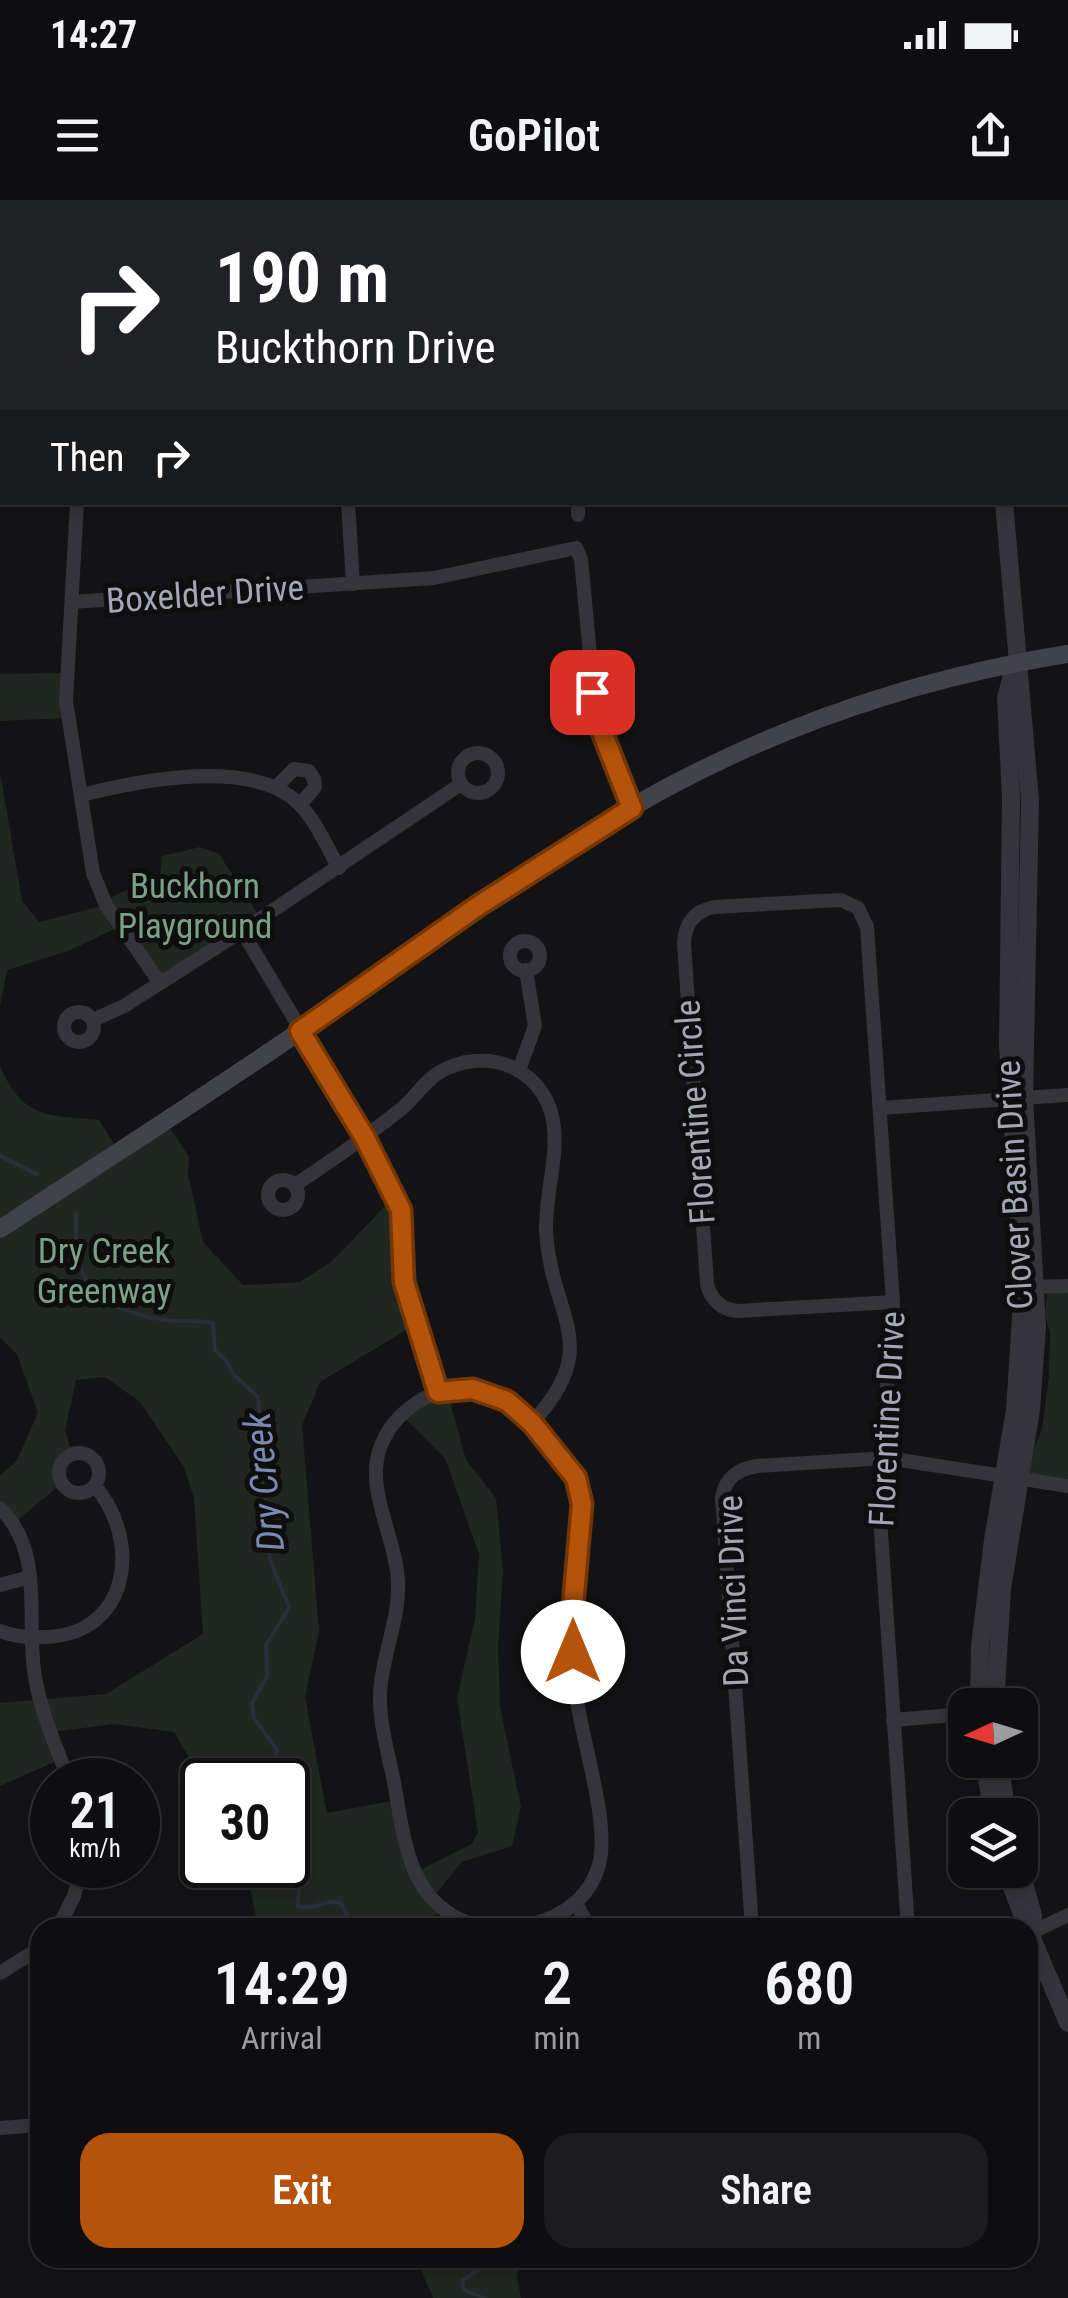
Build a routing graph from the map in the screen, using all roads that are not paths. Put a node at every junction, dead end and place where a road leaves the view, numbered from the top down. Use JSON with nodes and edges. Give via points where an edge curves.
{"nodes":[{"id":1,"x":77,"y":505,"type":"edge"},
{"id":2,"x":348,"y":505,"type":"edge"},
{"id":3,"x":1004,"y":505,"type":"edge"},
{"id":4,"x":354,"y":584,"type":"junction"},
{"id":5,"x":72,"y":602,"type":"junction"},
{"id":6,"x":1068,"y":654,"type":"edge"},
{"id":7,"x":1016,"y":663,"type":"junction"},
{"id":8,"x":461,"y":784,"type":"dead end"},
{"id":9,"x":276,"y":787,"type":"junction"},
{"id":10,"x":82,"y":795,"type":"junction"},
{"id":11,"x":300,"y":805,"type":"junction"},
{"id":12,"x":632,"y":808,"type":"junction"},
{"id":13,"x":339,"y":868,"type":"junction"},
{"id":14,"x":860,"y":912,"type":"joint"},
{"id":15,"x":242,"y":931,"type":"junction"},
{"id":16,"x":526,"y":970,"type":"dead end"},
{"id":17,"x":160,"y":983,"type":"junction"},
{"id":18,"x":93,"y":1020,"type":"dead end"},
{"id":19,"x":300,"y":1031,"type":"junction"},
{"id":20,"x":519,"y":1070,"type":"junction"},
{"id":21,"x":1068,"y":1095,"type":"edge"},
{"id":22,"x":1017,"y":1098,"type":"junction"},
{"id":23,"x":880,"y":1108,"type":"junction"},
{"id":24,"x":365,"y":1138,"type":"junction"},
{"id":25,"x":295,"y":1185,"type":"dead end"},
{"id":26,"x":0,"y":1229,"type":"edge"},
{"id":27,"x":1068,"y":1286,"type":"edge"},
{"id":28,"x":1030,"y":1287,"type":"junction"},
{"id":29,"x":893,"y":1302,"type":"junction"},
{"id":30,"x":438,"y":1392,"type":"junction"},
{"id":31,"x":532,"y":1423,"type":"junction"},
{"id":32,"x":880,"y":1458,"type":"junction"},
{"id":33,"x":1012,"y":1478,"type":"junction"},
{"id":34,"x":95,"y":1486,"type":"dead end"},
{"id":35,"x":1068,"y":1486,"type":"edge"},
{"id":36,"x":0,"y":1508,"type":"edge"},
{"id":37,"x":30,"y":1578,"type":"junction"},
{"id":38,"x":0,"y":1584,"type":"edge"},
{"id":39,"x":0,"y":1632,"type":"edge"},
{"id":40,"x":32,"y":1638,"type":"junction"},
{"id":41,"x":979,"y":1688,"type":"edge"},
{"id":42,"x":996,"y":1688,"type":"edge"},
{"id":43,"x":948,"y":1715,"type":"edge"},
{"id":44,"x":893,"y":1720,"type":"junction"},
{"id":45,"x":61,"y":1758,"type":"edge"},
{"id":46,"x":76,"y":1888,"type":"edge"},
{"id":47,"x":1012,"y":1888,"type":"edge"},
{"id":48,"x":1025,"y":1888,"type":"edge"},
{"id":49,"x":576,"y":1904,"type":"junction"},
{"id":50,"x":1068,"y":1915,"type":"edge"},
{"id":51,"x":63,"y":1918,"type":"edge"},
{"id":52,"x":460,"y":1918,"type":"edge"},
{"id":53,"x":548,"y":1918,"type":"edge"},
{"id":54,"x":584,"y":1918,"type":"edge"},
{"id":55,"x":751,"y":1918,"type":"edge"},
{"id":56,"x":907,"y":1918,"type":"edge"},
{"id":57,"x":1021,"y":1918,"type":"edge"},
{"id":58,"x":1033,"y":1918,"type":"edge"},
{"id":59,"x":1038,"y":1930,"type":"edge"},
{"id":60,"x":1038,"y":1950,"type":"edge"},
{"id":61,"x":30,"y":1954,"type":"edge"},
{"id":62,"x":0,"y":1973,"type":"edge"},
{"id":63,"x":1068,"y":2022,"type":"edge"},
{"id":64,"x":30,"y":2126,"type":"edge"},
{"id":65,"x":0,"y":2128,"type":"edge"}],
"edges":[{"from":1,"to":5,"type":"street"},
{"from":2,"to":4,"type":"street"},
{"from":3,"to":7,"type":"street","name":"Clover Basin Drive"},
{"from":4,"to":5,"type":"street","name":"Boxelder Drive"},
{"from":4,"to":12,"type":"street","name":"Boxelder Drive","via":[[446,576],[574,548],[580,553],[594,708]]},
{"from":5,"to":10,"type":"street","name":"Boxelder Drive","via":[[66,711]]},
{"from":6,"to":7,"type":"main road"},
{"from":7,"to":12,"type":"main road","via":[[844,709]]},
{"from":7,"to":22,"type":"street","name":"Clover Basin Drive","via":[[1030,800]]},
{"from":8,"to":13,"type":"street"},
{"from":9,"to":10,"type":"street","via":[[230,776],[125,784]]},
{"from":9,"to":11,"type":"street"},
{"from":9,"to":11,"type":"street","via":[[292,770],[308,770],[314,788]]},
{"from":10,"to":17,"type":"street","name":"Boxelder Drive","via":[[98,891]]},
{"from":11,"to":13,"type":"street"},
{"from":12,"to":19,"type":"main road"},
{"from":13,"to":15,"type":"street"},
{"from":14,"to":23,"type":"street","name":"Florentine Drive","via":[[869,939]]},
{"from":14,"to":29,"type":"street","name":"Florentine Circle","via":[[835,899],[714,907],[686,927],[708,1284],[717,1303],[734,1311]]},
{"from":15,"to":17,"type":"street"},
{"from":15,"to":19,"type":"street"},
{"from":16,"to":20,"type":"street","via":[[534,1026]]},
{"from":17,"to":18,"type":"street"},
{"from":19,"to":24,"type":"street"},
{"from":19,"to":26,"type":"main road"},
{"from":20,"to":24,"type":"street","via":[[491,1060],[453,1065]]},
{"from":20,"to":31,"type":"street","via":[[542,1092],[552,1114],[546,1231],[570,1346],[562,1386]]},
{"from":21,"to":22,"type":"street"},
{"from":22,"to":23,"type":"street"},
{"from":22,"to":28,"type":"street","name":"Clover Basin Drive"},
{"from":23,"to":29,"type":"street","name":"Florentine Drive"},
{"from":24,"to":25,"type":"street"},
{"from":24,"to":30,"type":"street","via":[[401,1210],[404,1282]]},
{"from":27,"to":28,"type":"street"},
{"from":28,"to":33,"type":"street","name":"Clover Basin Drive","via":[[1036,1369]]},
{"from":29,"to":32,"type":"street","name":"Florentine Drive"},
{"from":30,"to":31,"type":"street","via":[[490,1393]]},
{"from":30,"to":52,"type":"street","via":[[401,1415],[377,1458],[398,1582],[380,1698],[414,1873],[424,1890]]},
{"from":31,"to":49,"type":"street","via":[[574,1472],[582,1498],[574,1674],[602,1848],[597,1874]]},
{"from":32,"to":33,"type":"street","name":"Da Vinci Drive"},
{"from":32,"to":44,"type":"street","name":"Florentine Drive"},
{"from":32,"to":55,"type":"street","name":"Da Vinci Drive","via":[[752,1466],[736,1472],[724,1490]]},
{"from":33,"to":35,"type":"street","name":"Da Vinci Drive"},
{"from":33,"to":41,"type":"street","name":"Clover Basin Drive","via":[[980,1646]]},
{"from":33,"to":42,"type":"street","name":"Clover Basin Drive"},
{"from":34,"to":40,"type":"street","via":[[122,1548],[118,1590],[85,1630]]},
{"from":36,"to":37,"type":"street","via":[[26,1545]]},
{"from":37,"to":38,"type":"street"},
{"from":37,"to":40,"type":"street"},
{"from":39,"to":40,"type":"street"},
{"from":40,"to":45,"type":"street","via":[[40,1698]]},
{"from":43,"to":44,"type":"street"},
{"from":44,"to":56,"type":"street","name":"Florentine Drive"},
{"from":46,"to":51,"type":"street"},
{"from":47,"to":57,"type":"street"},
{"from":48,"to":58,"type":"street"},
{"from":49,"to":53,"type":"street"},
{"from":49,"to":54,"type":"street"},
{"from":50,"to":59,"type":"street"},
{"from":60,"to":63,"type":"street"},
{"from":61,"to":62,"type":"street"},
{"from":64,"to":65,"type":"street"}]}
